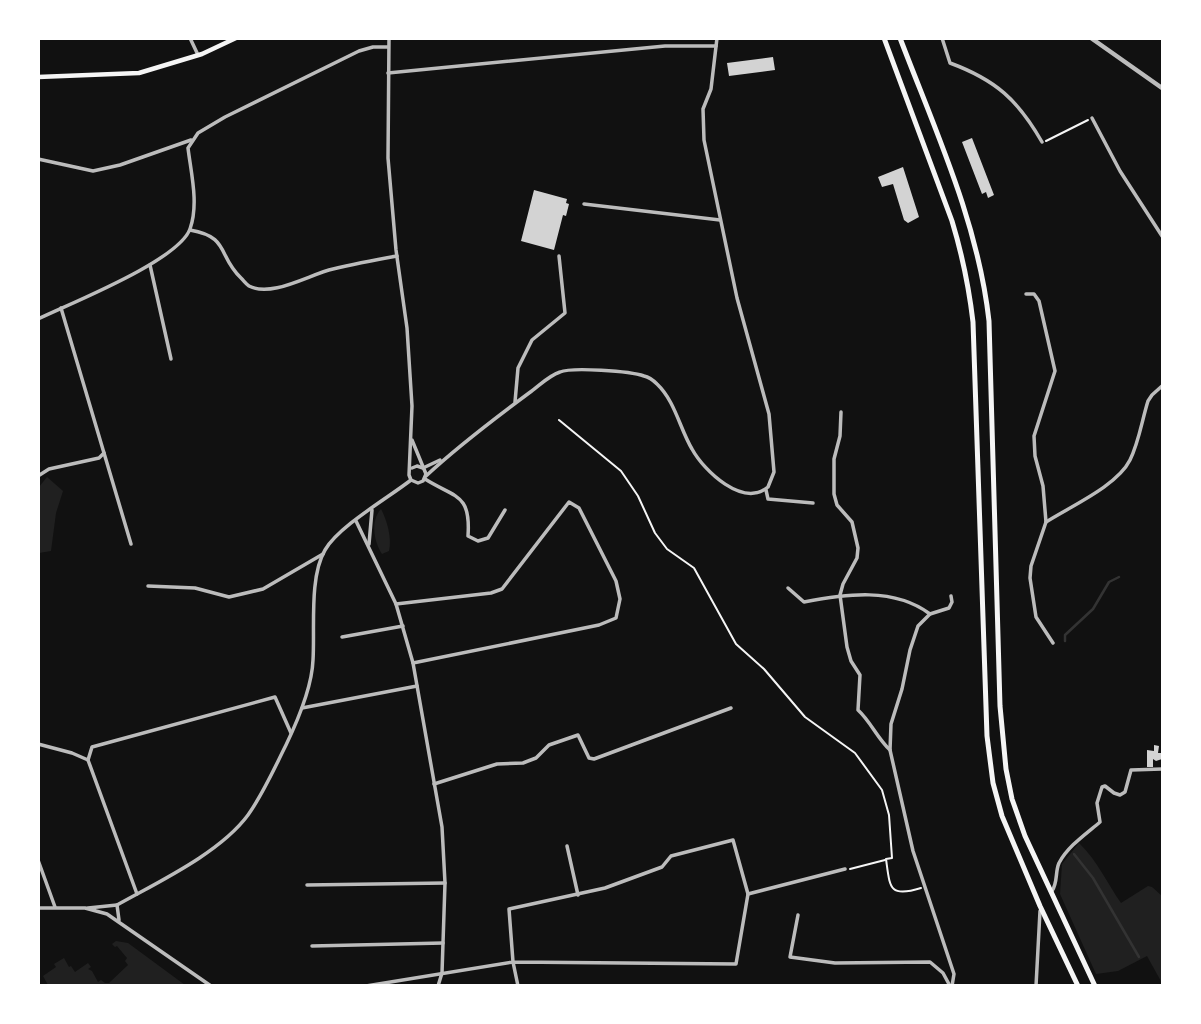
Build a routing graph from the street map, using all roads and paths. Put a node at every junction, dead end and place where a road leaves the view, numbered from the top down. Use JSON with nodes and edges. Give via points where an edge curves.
{"nodes":[{"id":1,"x":190,"y":38,"type":"edge"},
{"id":2,"x":236,"y":38,"type":"edge"},
{"id":3,"x":389,"y":38,"type":"edge"},
{"id":4,"x":717,"y":38,"type":"edge"},
{"id":5,"x":884,"y":38,"type":"edge"},
{"id":6,"x":900,"y":38,"type":"edge"},
{"id":7,"x":942,"y":38,"type":"edge"},
{"id":8,"x":1091,"y":38,"type":"edge"},
{"id":9,"x":716,"y":46,"type":"junction"},
{"id":10,"x":388,"y":47,"type":"junction"},
{"id":11,"x":198,"y":55,"type":"junction"},
{"id":12,"x":388,"y":73,"type":"junction"},
{"id":13,"x":38,"y":77,"type":"edge"},
{"id":14,"x":1163,"y":88,"type":"edge"},
{"id":15,"x":1092,"y":118,"type":"joint"},
{"id":16,"x":192,"y":139,"type":"junction"},
{"id":17,"x":1042,"y":142,"type":"joint"},
{"id":18,"x":38,"y":159,"type":"edge"},
{"id":19,"x":584,"y":204,"type":"dead end"},
{"id":20,"x":720,"y":220,"type":"junction"},
{"id":21,"x":190,"y":230,"type":"junction"},
{"id":22,"x":1163,"y":236,"type":"edge"},
{"id":23,"x":397,"y":256,"type":"junction"},
{"id":24,"x":559,"y":256,"type":"dead end"},
{"id":25,"x":150,"y":265,"type":"junction"},
{"id":26,"x":1026,"y":294,"type":"dead end"},
{"id":27,"x":61,"y":308,"type":"junction"},
{"id":28,"x":38,"y":319,"type":"edge"},
{"id":29,"x":172,"y":359,"type":"dead end"},
{"id":30,"x":1163,"y":386,"type":"edge"},
{"id":31,"x":515,"y":402,"type":"junction"},
{"id":32,"x":841,"y":412,"type":"dead end"},
{"id":33,"x":559,"y":420,"type":"dead end"},
{"id":34,"x":412,"y":440,"type":"junction"},
{"id":35,"x":104,"y":453,"type":"junction"},
{"id":36,"x":443,"y":459,"type":"junction"},
{"id":37,"x":423,"y":468,"type":"junction"},
{"id":38,"x":410,"y":470,"type":"junction"},
{"id":39,"x":38,"y":476,"type":"edge"},
{"id":40,"x":425,"y":478,"type":"junction"},
{"id":41,"x":411,"y":480,"type":"junction"},
{"id":42,"x":766,"y":490,"type":"junction"},
{"id":43,"x":813,"y":503,"type":"dead end"},
{"id":44,"x":372,"y":509,"type":"junction"},
{"id":45,"x":505,"y":510,"type":"dead end"},
{"id":46,"x":356,"y":521,"type":"junction"},
{"id":47,"x":1046,"y":522,"type":"junction"},
{"id":48,"x":131,"y":544,"type":"dead end"},
{"id":49,"x":369,"y":546,"type":"junction"},
{"id":50,"x":323,"y":554,"type":"junction"},
{"id":51,"x":148,"y":586,"type":"dead end"},
{"id":52,"x":788,"y":587,"type":"dead end"},
{"id":53,"x":841,"y":595,"type":"junction"},
{"id":54,"x":951,"y":596,"type":"dead end"},
{"id":55,"x":396,"y":604,"type":"junction"},
{"id":56,"x":930,"y":614,"type":"junction"},
{"id":57,"x":403,"y":626,"type":"junction"},
{"id":58,"x":342,"y":637,"type":"dead end"},
{"id":59,"x":1053,"y":643,"type":"dead end"},
{"id":60,"x":412,"y":663,"type":"junction"},
{"id":61,"x":417,"y":686,"type":"junction"},
{"id":62,"x":301,"y":708,"type":"junction"},
{"id":63,"x":731,"y":708,"type":"dead end"},
{"id":64,"x":291,"y":733,"type":"junction"},
{"id":65,"x":38,"y":744,"type":"edge"},
{"id":66,"x":890,"y":751,"type":"junction"},
{"id":67,"x":88,"y":760,"type":"junction"},
{"id":68,"x":1163,"y":769,"type":"edge"},
{"id":69,"x":434,"y":785,"type":"junction"},
{"id":70,"x":567,"y":846,"type":"dead end"},
{"id":71,"x":886,"y":859,"type":"junction"},
{"id":72,"x":38,"y":860,"type":"edge"},
{"id":73,"x":845,"y":869,"type":"joint"},
{"id":74,"x":445,"y":883,"type":"junction"},
{"id":75,"x":307,"y":885,"type":"dead end"},
{"id":76,"x":925,"y":887,"type":"junction"},
{"id":77,"x":1051,"y":892,"type":"junction"},
{"id":78,"x":137,"y":894,"type":"junction"},
{"id":79,"x":748,"y":894,"type":"junction"},
{"id":80,"x":578,"y":895,"type":"junction"},
{"id":81,"x":117,"y":905,"type":"junction"},
{"id":82,"x":1040,"y":906,"type":"junction"},
{"id":83,"x":55,"y":907,"type":"junction"},
{"id":84,"x":38,"y":908,"type":"edge"},
{"id":85,"x":85,"y":908,"type":"junction"},
{"id":86,"x":798,"y":915,"type":"dead end"},
{"id":87,"x":119,"y":920,"type":"junction"},
{"id":88,"x":1052,"y":932,"type":"junction"},
{"id":89,"x":1039,"y":940,"type":"junction"},
{"id":90,"x":443,"y":943,"type":"junction"},
{"id":91,"x":312,"y":946,"type":"dead end"},
{"id":92,"x":513,"y":962,"type":"junction"},
{"id":93,"x":442,"y":972,"type":"junction"},
{"id":94,"x":211,"y":985,"type":"edge"},
{"id":95,"x":366,"y":985,"type":"edge"},
{"id":96,"x":438,"y":985,"type":"edge"},
{"id":97,"x":518,"y":985,"type":"edge"},
{"id":98,"x":951,"y":985,"type":"edge"},
{"id":99,"x":1036,"y":985,"type":"edge"},
{"id":100,"x":1078,"y":985,"type":"edge"},
{"id":101,"x":1094,"y":985,"type":"edge"}],
"edges":[{"from":1,"to":11,"type":"street"},
{"from":2,"to":11,"type":"main road"},
{"from":3,"to":10,"type":"street"},
{"from":4,"to":9,"type":"street"},
{"from":5,"to":82,"type":"main road","via":[[952,220],[968,286],[990,764],[1002,816]]},
{"from":6,"to":77,"type":"main road","via":[[950,170],[984,285],[1004,753],[1016,813]]},
{"from":7,"to":17,"type":"street","via":[[950,63],[1003,90],[1024,111]]},
{"from":8,"to":14,"type":"street"},
{"from":9,"to":12,"type":"street","via":[[664,46]]},
{"from":9,"to":20,"type":"street","via":[[702,121]]},
{"from":10,"to":12,"type":"street"},
{"from":10,"to":16,"type":"street","via":[[359,51],[225,117]]},
{"from":11,"to":13,"type":"main road","via":[[139,73]]},
{"from":12,"to":23,"type":"street","via":[[388,158]]},
{"from":15,"to":17,"type":"path"},
{"from":15,"to":22,"type":"street"},
{"from":16,"to":18,"type":"street","via":[[93,171]]},
{"from":16,"to":21,"type":"street","via":[[188,148],[194,200]]},
{"from":19,"to":20,"type":"street"},
{"from":20,"to":42,"type":"street","via":[[769,414],[774,472]]},
{"from":21,"to":23,"type":"street","via":[[222,245],[230,267],[249,286],[266,289]]},
{"from":21,"to":25,"type":"street"},
{"from":23,"to":34,"type":"street","via":[[406,319]]},
{"from":24,"to":31,"type":"street","via":[[565,313],[532,340],[518,368]]},
{"from":25,"to":27,"type":"street"},
{"from":25,"to":29,"type":"street"},
{"from":26,"to":47,"type":"street","via":[[1034,294],[1039,301],[1055,371],[1034,436]]},
{"from":27,"to":28,"type":"street"},
{"from":27,"to":35,"type":"street"},
{"from":30,"to":47,"type":"street","via":[[1149,401],[1125,469]]},
{"from":31,"to":36,"type":"street"},
{"from":31,"to":42,"type":"street","via":[[563,370],[642,375],[668,397],[702,463],[741,493]]},
{"from":32,"to":53,"type":"street","via":[[834,494],[852,522],[858,553]]},
{"from":33,"to":71,"type":"path","via":[[621,471],[667,550],[694,568],[736,644],[805,717],[855,753],[882,790],[892,858]]},
{"from":34,"to":37,"type":"street"},
{"from":34,"to":38,"type":"street"},
{"from":35,"to":39,"type":"street"},
{"from":35,"to":48,"type":"street"},
{"from":36,"to":37,"type":"street"},
{"from":36,"to":40,"type":"street"},
{"from":37,"to":38,"type":"street"},
{"from":37,"to":40,"type":"street"},
{"from":38,"to":41,"type":"street"},
{"from":40,"to":41,"type":"street","via":[[418,483]]},
{"from":40,"to":45,"type":"street","via":[[464,503],[468,536],[478,541],[488,538]]},
{"from":41,"to":44,"type":"street"},
{"from":42,"to":43,"type":"street","via":[[768,499]]},
{"from":44,"to":46,"type":"street"},
{"from":44,"to":49,"type":"street"},
{"from":46,"to":49,"type":"street"},
{"from":46,"to":50,"type":"street","via":[[330,542]]},
{"from":47,"to":59,"type":"street","via":[[1030,578],[1036,617]]},
{"from":49,"to":55,"type":"street"},
{"from":50,"to":51,"type":"street","via":[[263,589],[229,597],[195,588]]},
{"from":50,"to":62,"type":"street","via":[[314,596],[313,661]]},
{"from":52,"to":53,"type":"street","via":[[804,602]]},
{"from":53,"to":56,"type":"street","via":[[888,596],[916,603]]},
{"from":53,"to":66,"type":"street","via":[[847,647],[860,675],[858,710]]},
{"from":54,"to":56,"type":"street","via":[[949,608]]},
{"from":55,"to":57,"type":"street"},
{"from":55,"to":60,"type":"street","via":[[502,589],[569,502],[579,508],[616,581],[620,599],[616,618],[599,625]]},
{"from":56,"to":66,"type":"street","via":[[914,636],[891,724]]},
{"from":57,"to":58,"type":"street"},
{"from":57,"to":60,"type":"street"},
{"from":60,"to":61,"type":"street"},
{"from":61,"to":62,"type":"street"},
{"from":61,"to":69,"type":"street"},
{"from":62,"to":64,"type":"street"},
{"from":63,"to":69,"type":"street","via":[[594,760],[578,735],[549,745],[523,763],[498,764]]},
{"from":64,"to":67,"type":"street","via":[[275,697],[92,747]]},
{"from":64,"to":78,"type":"street","via":[[248,816],[226,838]]},
{"from":65,"to":67,"type":"street"},
{"from":66,"to":76,"type":"street"},
{"from":67,"to":78,"type":"street"},
{"from":68,"to":77,"type":"street","via":[[1129,771],[1126,789],[1120,795],[1102,787],[1097,803],[1100,821],[1060,861]]},
{"from":69,"to":74,"type":"street"},
{"from":70,"to":80,"type":"street"},
{"from":71,"to":73,"type":"path"},
{"from":71,"to":76,"type":"path","via":[[896,892]]},
{"from":72,"to":83,"type":"street"},
{"from":73,"to":79,"type":"street"},
{"from":74,"to":75,"type":"street"},
{"from":74,"to":90,"type":"street"},
{"from":76,"to":98,"type":"street","via":[[954,974]]},
{"from":77,"to":101,"type":"main road"},
{"from":78,"to":81,"type":"street"},
{"from":79,"to":80,"type":"street","via":[[733,839],[671,856],[662,867]]},
{"from":79,"to":92,"type":"street","via":[[736,964]]},
{"from":80,"to":92,"type":"street","via":[[509,909]]},
{"from":81,"to":85,"type":"street"},
{"from":81,"to":87,"type":"street"},
{"from":82,"to":88,"type":"main road"},
{"from":82,"to":89,"type":"street"},
{"from":83,"to":84,"type":"street"},
{"from":83,"to":85,"type":"street"},
{"from":85,"to":87,"type":"street"},
{"from":86,"to":98,"type":"street","via":[[790,957],[835,963],[930,962]]},
{"from":87,"to":94,"type":"street"},
{"from":88,"to":89,"type":"street","via":[[1044,932]]},
{"from":88,"to":100,"type":"main road"},
{"from":89,"to":99,"type":"street"},
{"from":90,"to":91,"type":"street"},
{"from":90,"to":93,"type":"street"},
{"from":92,"to":93,"type":"street"},
{"from":92,"to":97,"type":"street"},
{"from":93,"to":95,"type":"street"},
{"from":93,"to":96,"type":"street"}]}
